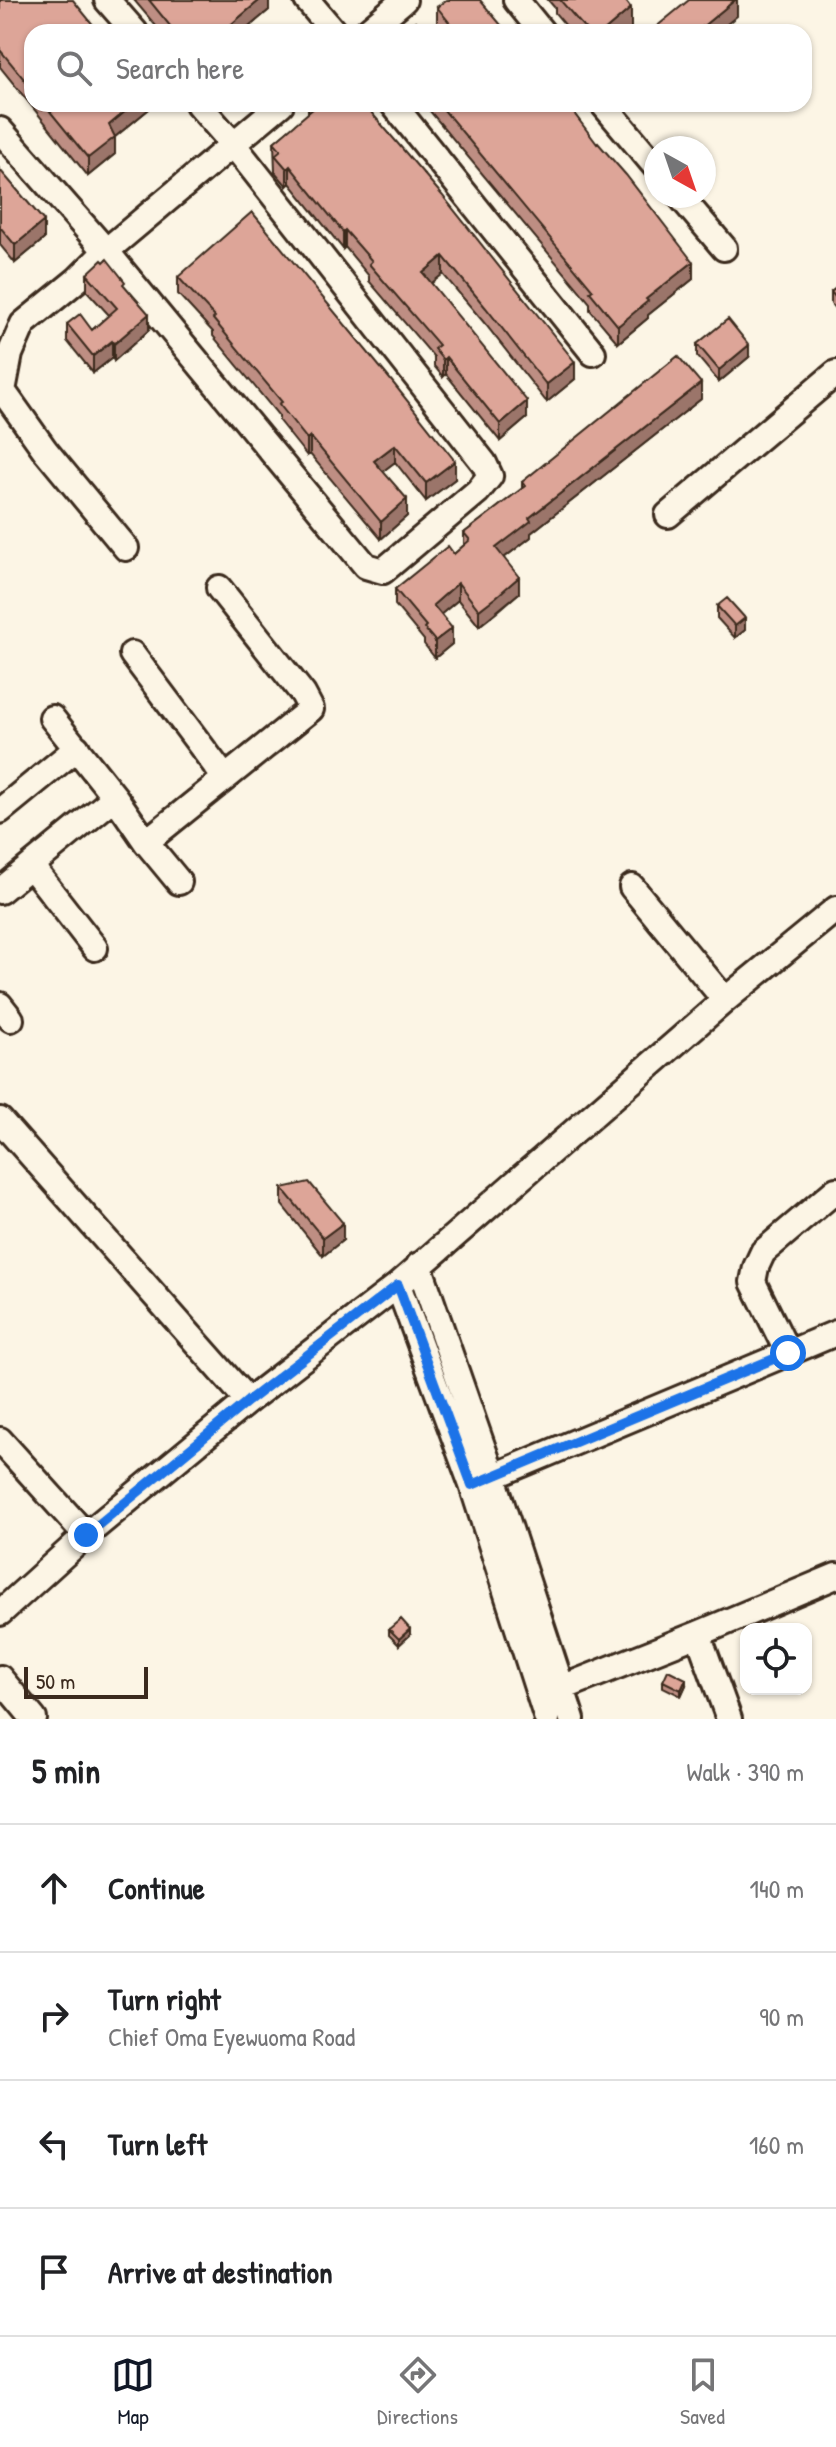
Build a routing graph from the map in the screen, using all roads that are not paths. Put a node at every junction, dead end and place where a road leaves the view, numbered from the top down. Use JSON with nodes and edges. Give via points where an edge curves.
{"nodes":[{"id":1,"x":107,"y":0,"type":"edge"},
{"id":2,"x":307,"y":0,"type":"edge"},
{"id":3,"x":404,"y":0,"type":"edge"},
{"id":4,"x":516,"y":0,"type":"edge"},
{"id":5,"x":128,"y":24,"type":"edge"},
{"id":6,"x":327,"y":24,"type":"edge"},
{"id":7,"x":376,"y":24,"type":"edge"},
{"id":8,"x":536,"y":24,"type":"edge"},
{"id":9,"x":205,"y":112,"type":"edge"},
{"id":10,"x":271,"y":112,"type":"edge"},
{"id":11,"x":399,"y":112,"type":"edge"},
{"id":12,"x":610,"y":112,"type":"edge"},
{"id":13,"x":0,"y":130,"type":"edge"},
{"id":14,"x":233,"y":144,"type":"junction"},
{"id":15,"x":644,"y":153,"type":"edge"},
{"id":16,"x":690,"y":208,"type":"edge"},
{"id":17,"x":724,"y":248,"type":"dead end"},
{"id":18,"x":106,"y":251,"type":"junction"},
{"id":19,"x":593,"y":353,"type":"dead end"},
{"id":20,"x":836,"y":373,"type":"edge"},
{"id":21,"x":1,"y":393,"type":"edge"},
{"id":22,"x":668,"y":515,"type":"dead end"},
{"id":23,"x":126,"y":548,"type":"dead end"},
{"id":24,"x":219,"y":588,"type":"dead end"},
{"id":25,"x":132,"y":654,"type":"dead end"},
{"id":26,"x":52,"y":718,"type":"dead end"},
{"id":27,"x":77,"y":748,"type":"junction"},
{"id":28,"x":225,"y":778,"type":"junction"},
{"id":29,"x":115,"y":797,"type":"junction"},
{"id":30,"x":0,"y":811,"type":"edge"},
{"id":31,"x":146,"y":842,"type":"junction"},
{"id":32,"x":31,"y":866,"type":"junction"},
{"id":33,"x":179,"y":882,"type":"dead end"},
{"id":34,"x":632,"y":887,"type":"dead end"},
{"id":35,"x":0,"y":891,"type":"edge"},
{"id":36,"x":836,"y":909,"type":"edge"},
{"id":37,"x":95,"y":948,"type":"dead end"},
{"id":38,"x":725,"y":1000,"type":"junction"},
{"id":39,"x":0,"y":1120,"type":"edge"},
{"id":40,"x":836,"y":1190,"type":"edge"},
{"id":41,"x":419,"y":1265,"type":"junction"},
{"id":42,"x":398,"y":1285,"type":"junction"},
{"id":43,"x":836,"y":1333,"type":"edge"},
{"id":44,"x":788,"y":1353,"type":"junction"},
{"id":45,"x":248,"y":1401,"type":"junction"},
{"id":46,"x":0,"y":1440,"type":"edge"},
{"id":47,"x":482,"y":1481,"type":"junction"},
{"id":48,"x":86,"y":1535,"type":"junction"},
{"id":49,"x":836,"y":1576,"type":"edge"},
{"id":50,"x":0,"y":1613,"type":"edge"},
{"id":51,"x":698,"y":1634,"type":"junction"},
{"id":52,"x":0,"y":1678,"type":"edge"},
{"id":53,"x":562,"y":1688,"type":"junction"},
{"id":54,"x":34,"y":1719,"type":"edge"},
{"id":55,"x":547,"y":1719,"type":"edge"},
{"id":56,"x":572,"y":1719,"type":"edge"},
{"id":57,"x":729,"y":1719,"type":"edge"}],
"edges":[{"from":1,"to":5,"type":"street"},
{"from":2,"to":6,"type":"street"},
{"from":3,"to":7,"type":"street"},
{"from":4,"to":8,"type":"street"},
{"from":9,"to":14,"type":"street"},
{"from":10,"to":14,"type":"street"},
{"from":11,"to":19,"type":"street"},
{"from":12,"to":15,"type":"street"},
{"from":13,"to":18,"type":"street"},
{"from":14,"to":18,"type":"street"},
{"from":14,"to":18,"type":"street","via":[[484,463],[490,476],[478,491],[383,571],[366,566]]},
{"from":16,"to":17,"type":"street"},
{"from":18,"to":21,"type":"street","via":[[23,324]]},
{"from":20,"to":22,"type":"street"},
{"from":21,"to":23,"type":"street"},
{"from":24,"to":28,"type":"street","via":[[311,709]]},
{"from":25,"to":28,"type":"street"},
{"from":26,"to":27,"type":"street"},
{"from":27,"to":29,"type":"street"},
{"from":27,"to":30,"type":"street"},
{"from":28,"to":31,"type":"street"},
{"from":29,"to":31,"type":"street"},
{"from":29,"to":32,"type":"street"},
{"from":31,"to":33,"type":"street"},
{"from":32,"to":35,"type":"street"},
{"from":32,"to":37,"type":"street"},
{"from":34,"to":38,"type":"street"},
{"from":36,"to":38,"type":"street"},
{"from":38,"to":41,"type":"street"},
{"from":39,"to":45,"type":"street"},
{"from":40,"to":44,"type":"street","via":[[763,1252],[756,1267],[753,1282]]},
{"from":41,"to":42,"type":"street"},
{"from":41,"to":47,"type":"street"},
{"from":42,"to":45,"type":"street"},
{"from":42,"to":47,"type":"street"},
{"from":43,"to":44,"type":"street"},
{"from":44,"to":47,"type":"street"},
{"from":45,"to":48,"type":"street"},
{"from":46,"to":48,"type":"street"},
{"from":47,"to":53,"type":"street"},
{"from":47,"to":55,"type":"street"},
{"from":48,"to":50,"type":"street"},
{"from":49,"to":51,"type":"street"},
{"from":51,"to":53,"type":"street"},
{"from":51,"to":57,"type":"street"},
{"from":52,"to":54,"type":"street"},
{"from":53,"to":56,"type":"street"}]}
